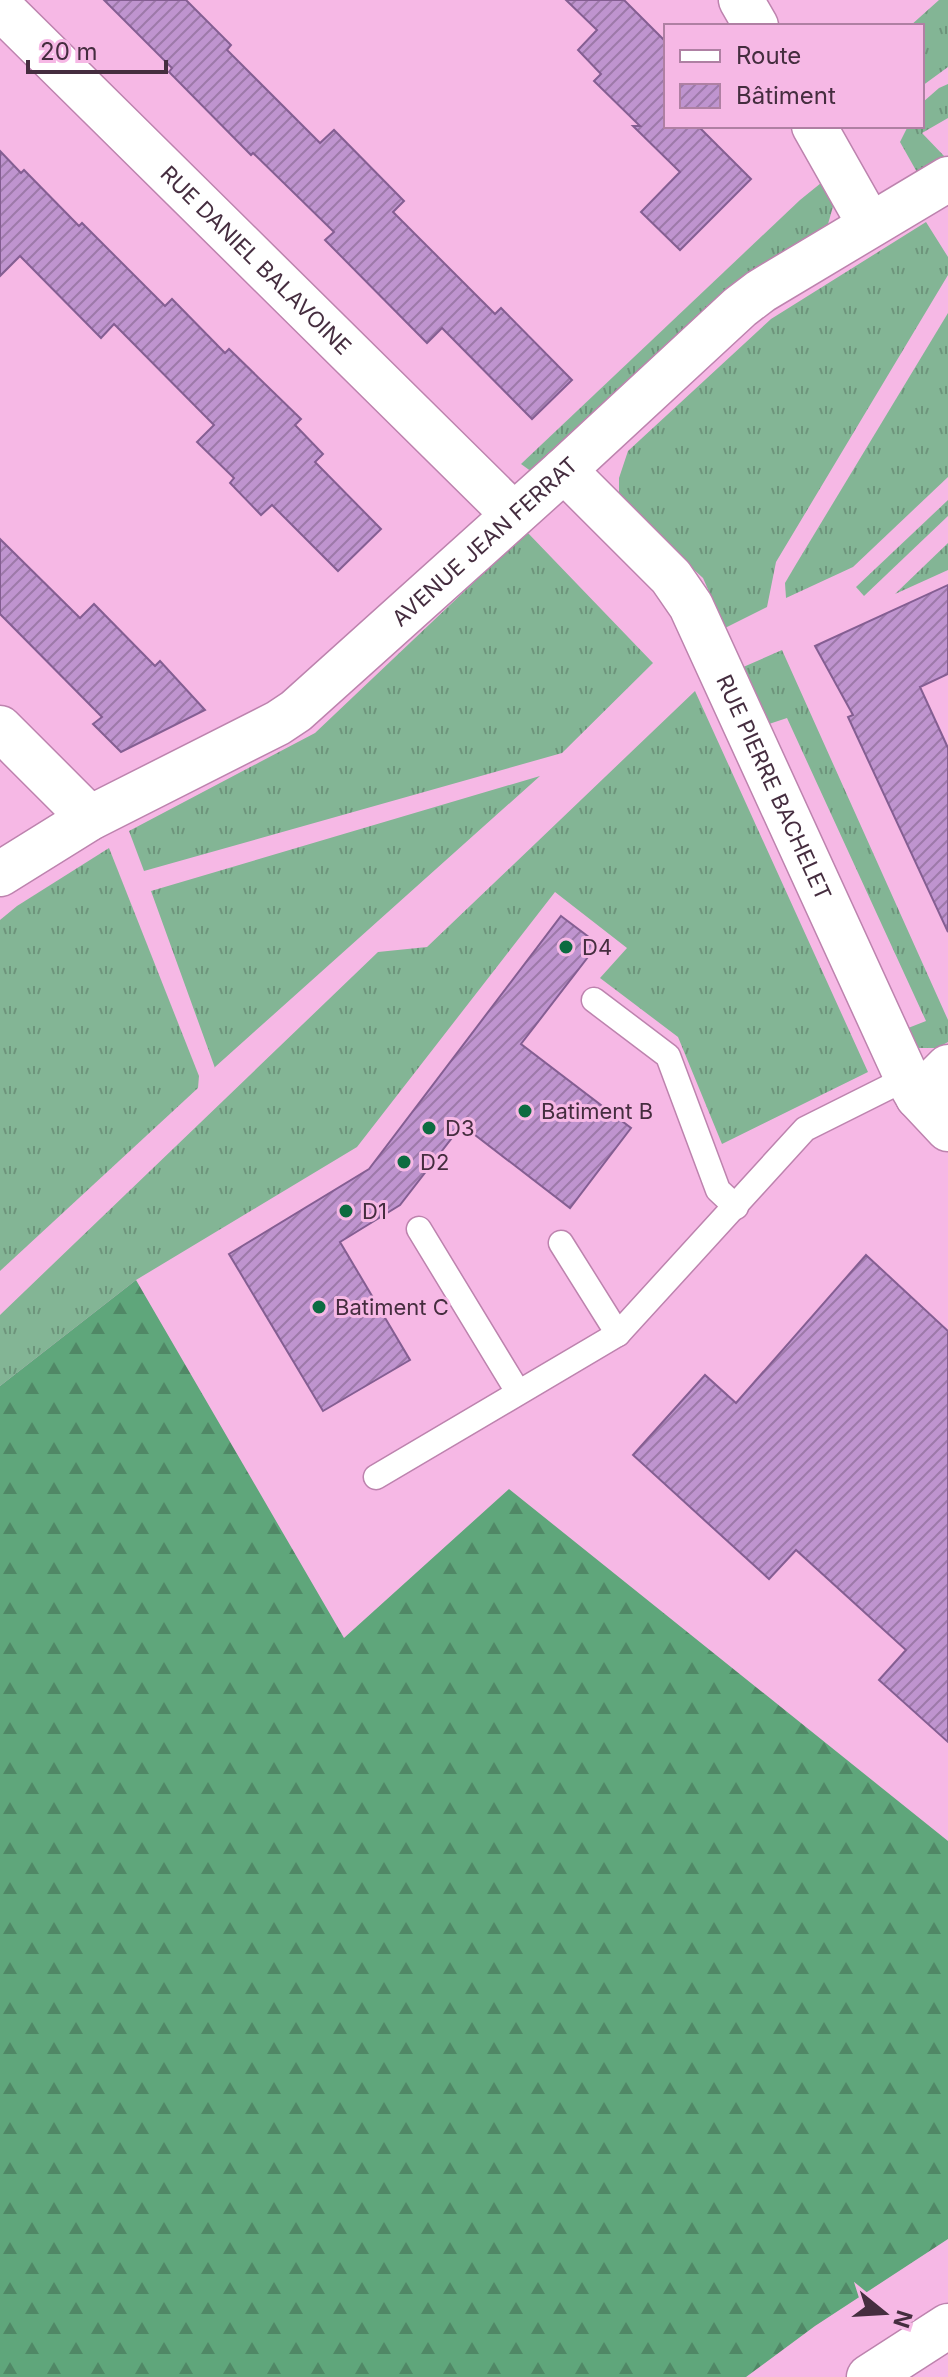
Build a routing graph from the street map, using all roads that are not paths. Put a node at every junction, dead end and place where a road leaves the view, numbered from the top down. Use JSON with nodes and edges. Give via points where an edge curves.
{"nodes":[{"id":1,"x":741,"y":0,"type":"edge"},
{"id":2,"x":0,"y":7,"type":"edge"},
{"id":3,"x":755,"y":24,"type":"edge"},
{"id":4,"x":815,"y":128,"type":"edge"},
{"id":5,"x":948,"y":179,"type":"edge"},
{"id":6,"x":870,"y":225,"type":"junction"},
{"id":7,"x":564,"y":470,"type":"junction"},
{"id":8,"x":513,"y":514,"type":"junction"},
{"id":9,"x":0,"y":728,"type":"edge"},
{"id":10,"x":90,"y":818,"type":"junction"},
{"id":11,"x":0,"y":874,"type":"edge"},
{"id":12,"x":594,"y":1000,"type":"dead end"},
{"id":13,"x":924,"y":1080,"type":"edge"},
{"id":14,"x":948,"y":1129,"type":"edge"},
{"id":15,"x":736,"y":1207,"type":"junction"},
{"id":16,"x":419,"y":1229,"type":"dead end"},
{"id":17,"x":561,"y":1243,"type":"dead end"},
{"id":18,"x":618,"y":1334,"type":"junction"},
{"id":19,"x":518,"y":1392,"type":"junction"},
{"id":20,"x":376,"y":1477,"type":"dead end"},
{"id":21,"x":948,"y":2326,"type":"edge"},
{"id":22,"x":869,"y":2377,"type":"edge"}],
"edges":[{"from":1,"to":3,"type":"street"},
{"from":2,"to":8,"type":"street","name":"RUE DANIEL BALAVOINE"},
{"from":4,"to":6,"type":"street"},
{"from":5,"to":6,"type":"street","name":"AVENUE JEAN FERRAT"},
{"from":6,"to":7,"type":"street","name":"AVENUE JEAN FERRAT","via":[[740,307]]},
{"from":7,"to":8,"type":"street","name":"AVENUE JEAN FERRAT"},
{"from":7,"to":13,"type":"street","name":"RUE PIERRE BACHELET","via":[[671,577],[691,606]]},
{"from":8,"to":10,"type":"street","name":"AVENUE JEAN FERRAT","via":[[296,711]]},
{"from":9,"to":10,"type":"street"},
{"from":10,"to":11,"type":"street","name":"AVENUE JEAN FERRAT"},
{"from":12,"to":15,"type":"lane","via":[[668,1056],[718,1190]]},
{"from":13,"to":14,"type":"street","name":"RUE PIERRE BACHELET"},
{"from":13,"to":15,"type":"lane","via":[[805,1129]]},
{"from":15,"to":18,"type":"lane"},
{"from":16,"to":19,"type":"lane"},
{"from":17,"to":18,"type":"lane"},
{"from":18,"to":19,"type":"lane"},
{"from":19,"to":20,"type":"lane"},
{"from":21,"to":22,"type":"street"}]}
